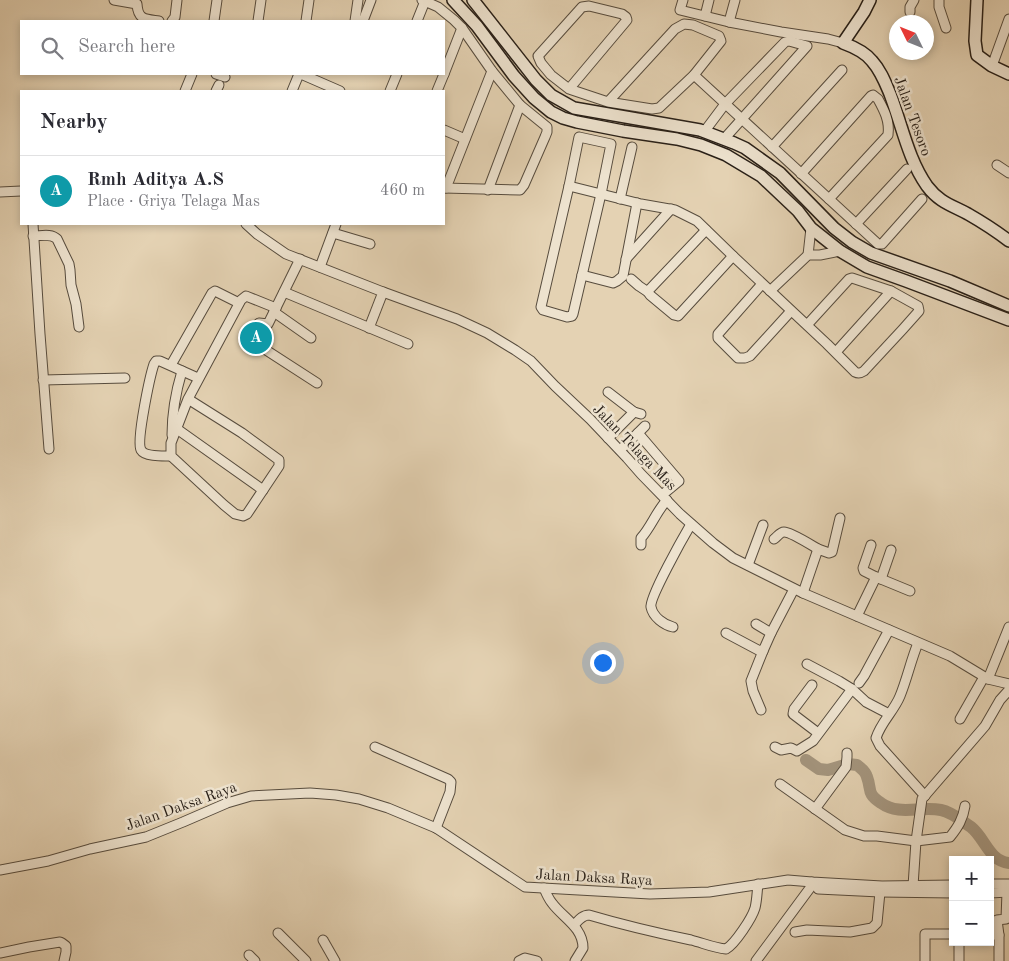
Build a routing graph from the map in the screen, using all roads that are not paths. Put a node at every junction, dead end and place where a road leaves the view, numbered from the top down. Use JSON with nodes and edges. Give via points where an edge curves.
{"nodes":[{"id":1,"x":114,"y":0,"type":"edge"},
{"id":2,"x":178,"y":0,"type":"edge"},
{"id":3,"x":218,"y":0,"type":"edge"},
{"id":4,"x":260,"y":0,"type":"edge"},
{"id":5,"x":309,"y":0,"type":"edge"},
{"id":6,"x":358,"y":0,"type":"edge"},
{"id":7,"x":371,"y":0,"type":"edge"},
{"id":8,"x":453,"y":0,"type":"edge"},
{"id":9,"x":473,"y":0,"type":"edge"},
{"id":10,"x":683,"y":0,"type":"edge"},
{"id":11,"x":709,"y":0,"type":"edge"},
{"id":12,"x":914,"y":0,"type":"edge"},
{"id":13,"x":939,"y":0,"type":"edge"},
{"id":14,"x":977,"y":0,"type":"edge"},
{"id":15,"x":424,"y":1,"type":"edge"},
{"id":16,"x":867,"y":1,"type":"edge"},
{"id":17,"x":137,"y":2,"type":"edge"},
{"id":18,"x":734,"y":5,"type":"edge"},
{"id":19,"x":910,"y":12,"type":"dead end"},
{"id":20,"x":705,"y":16,"type":"junction"},
{"id":21,"x":487,"y":17,"type":"junction"},
{"id":22,"x":1009,"y":19,"type":"edge"},
{"id":23,"x":153,"y":20,"type":"edge"},
{"id":24,"x":173,"y":20,"type":"edge"},
{"id":25,"x":214,"y":20,"type":"edge"},
{"id":26,"x":258,"y":20,"type":"edge"},
{"id":27,"x":306,"y":20,"type":"edge"},
{"id":28,"x":355,"y":20,"type":"edge"},
{"id":29,"x":363,"y":20,"type":"edge"},
{"id":30,"x":417,"y":20,"type":"edge"},
{"id":31,"x":730,"y":22,"type":"junction"},
{"id":32,"x":477,"y":26,"type":"junction"},
{"id":33,"x":462,"y":28,"type":"junction"},
{"id":34,"x":946,"y":28,"type":"dead end"},
{"id":35,"x":843,"y":43,"type":"junction"},
{"id":36,"x":992,"y":66,"type":"junction"},
{"id":37,"x":842,"y":70,"type":"dead end"},
{"id":38,"x":445,"y":71,"type":"edge"},
{"id":39,"x":492,"y":71,"type":"junction"},
{"id":40,"x":694,"y":74,"type":"junction"},
{"id":41,"x":1009,"y":74,"type":"edge"},
{"id":42,"x":192,"y":75,"type":"edge"},
{"id":43,"x":300,"y":75,"type":"edge"},
{"id":44,"x":302,"y":75,"type":"edge"},
{"id":45,"x":395,"y":75,"type":"edge"},
{"id":46,"x":444,"y":75,"type":"edge"},
{"id":47,"x":570,"y":89,"type":"junction"},
{"id":48,"x":185,"y":90,"type":"edge"},
{"id":49,"x":292,"y":90,"type":"edge"},
{"id":50,"x":338,"y":90,"type":"edge"},
{"id":51,"x":390,"y":90,"type":"edge"},
{"id":52,"x":437,"y":90,"type":"edge"},
{"id":53,"x":608,"y":102,"type":"junction"},
{"id":54,"x":520,"y":104,"type":"junction"},
{"id":55,"x":725,"y":104,"type":"junction"},
{"id":56,"x":742,"y":119,"type":"junction"},
{"id":57,"x":445,"y":130,"type":"edge"},
{"id":58,"x":704,"y":132,"type":"junction"},
{"id":59,"x":465,"y":139,"type":"junction"},
{"id":60,"x":724,"y":139,"type":"junction"},
{"id":61,"x":772,"y":147,"type":"junction"},
{"id":62,"x":632,"y":148,"type":"dead end"},
{"id":63,"x":755,"y":155,"type":"junction"},
{"id":64,"x":996,"y":165,"type":"dead end"},
{"id":65,"x":748,"y":168,"type":"junction"},
{"id":66,"x":907,"y":169,"type":"dead end"},
{"id":67,"x":1009,"y":173,"type":"edge"},
{"id":68,"x":800,"y":174,"type":"junction"},
{"id":69,"x":569,"y":186,"type":"junction"},
{"id":70,"x":445,"y":188,"type":"edge"},
{"id":71,"x":488,"y":190,"type":"junction"},
{"id":72,"x":20,"y":191,"type":"edge"},
{"id":73,"x":0,"y":192,"type":"edge"},
{"id":74,"x":601,"y":194,"type":"junction"},
{"id":75,"x":620,"y":199,"type":"junction"},
{"id":76,"x":829,"y":199,"type":"junction"},
{"id":77,"x":922,"y":199,"type":"dead end"},
{"id":78,"x":637,"y":203,"type":"junction"},
{"id":79,"x":671,"y":209,"type":"junction"},
{"id":80,"x":856,"y":224,"type":"junction"},
{"id":81,"x":32,"y":225,"type":"edge"},
{"id":82,"x":247,"y":225,"type":"edge"},
{"id":83,"x":336,"y":225,"type":"edge"},
{"id":84,"x":811,"y":228,"type":"junction"},
{"id":85,"x":706,"y":230,"type":"junction"},
{"id":86,"x":333,"y":233,"type":"junction"},
{"id":87,"x":33,"y":236,"type":"junction"},
{"id":88,"x":1009,"y":241,"type":"edge"},
{"id":89,"x":370,"y":244,"type":"dead end"},
{"id":90,"x":840,"y":251,"type":"junction"},
{"id":91,"x":808,"y":255,"type":"junction"},
{"id":92,"x":733,"y":256,"type":"junction"},
{"id":93,"x":300,"y":259,"type":"junction"},
{"id":94,"x":626,"y":260,"type":"junction"},
{"id":95,"x":320,"y":267,"type":"junction"},
{"id":96,"x":582,"y":275,"type":"junction"},
{"id":97,"x":631,"y":279,"type":"dead end"},
{"id":98,"x":762,"y":284,"type":"junction"},
{"id":99,"x":770,"y":291,"type":"junction"},
{"id":100,"x":891,"y":291,"type":"junction"},
{"id":101,"x":284,"y":292,"type":"junction"},
{"id":102,"x":383,"y":292,"type":"junction"},
{"id":103,"x":648,"y":292,"type":"junction"},
{"id":104,"x":240,"y":303,"type":"junction"},
{"id":105,"x":1009,"y":306,"type":"edge"},
{"id":106,"x":275,"y":310,"type":"junction"},
{"id":107,"x":792,"y":311,"type":"junction"},
{"id":108,"x":1009,"y":320,"type":"edge"},
{"id":109,"x":807,"y":325,"type":"junction"},
{"id":110,"x":79,"y":327,"type":"dead end"},
{"id":111,"x":369,"y":328,"type":"junction"},
{"id":112,"x":311,"y":338,"type":"dead end"},
{"id":113,"x":408,"y":344,"type":"dead end"},
{"id":114,"x":836,"y":352,"type":"junction"},
{"id":115,"x":171,"y":365,"type":"junction"},
{"id":116,"x":182,"y":371,"type":"junction"},
{"id":117,"x":125,"y":378,"type":"dead end"},
{"id":118,"x":198,"y":378,"type":"junction"},
{"id":119,"x":43,"y":380,"type":"junction"},
{"id":120,"x":317,"y":383,"type":"dead end"},
{"id":121,"x":608,"y":392,"type":"dead end"},
{"id":122,"x":188,"y":399,"type":"junction"},
{"id":123,"x":645,"y":426,"type":"dead end"},
{"id":124,"x":175,"y":434,"type":"junction"},
{"id":125,"x":638,"y":434,"type":"junction"},
{"id":126,"x":608,"y":438,"type":"junction"},
{"id":127,"x":49,"y":449,"type":"dead end"},
{"id":128,"x":620,"y":450,"type":"junction"},
{"id":129,"x":171,"y":456,"type":"junction"},
{"id":130,"x":264,"y":490,"type":"junction"},
{"id":131,"x":664,"y":498,"type":"junction"},
{"id":132,"x":840,"y":518,"type":"dead end"},
{"id":133,"x":691,"y":524,"type":"junction"},
{"id":134,"x":763,"y":525,"type":"dead end"},
{"id":135,"x":774,"y":539,"type":"dead end"},
{"id":136,"x":641,"y":545,"type":"dead end"},
{"id":137,"x":871,"y":545,"type":"dead end"},
{"id":138,"x":818,"y":549,"type":"junction"},
{"id":139,"x":891,"y":550,"type":"dead end"},
{"id":140,"x":748,"y":565,"type":"junction"},
{"id":141,"x":878,"y":578,"type":"junction"},
{"id":142,"x":798,"y":591,"type":"junction"},
{"id":143,"x":910,"y":591,"type":"dead end"},
{"id":144,"x":857,"y":616,"type":"junction"},
{"id":145,"x":756,"y":624,"type":"dead end"},
{"id":146,"x":673,"y":627,"type":"dead end"},
{"id":147,"x":1009,"y":627,"type":"edge"},
{"id":148,"x":889,"y":630,"type":"junction"},
{"id":149,"x":771,"y":632,"type":"junction"},
{"id":150,"x":726,"y":633,"type":"dead end"},
{"id":151,"x":918,"y":643,"type":"junction"},
{"id":152,"x":763,"y":651,"type":"junction"},
{"id":153,"x":806,"y":664,"type":"dead end"},
{"id":154,"x":986,"y":678,"type":"junction"},
{"id":155,"x":1009,"y":684,"type":"edge"},
{"id":156,"x":812,"y":685,"type":"dead end"},
{"id":157,"x":855,"y":686,"type":"junction"},
{"id":158,"x":1009,"y":690,"type":"edge"},
{"id":159,"x":761,"y":710,"type":"dead end"},
{"id":160,"x":889,"y":714,"type":"junction"},
{"id":161,"x":960,"y":719,"type":"dead end"},
{"id":162,"x":818,"y":733,"type":"junction"},
{"id":163,"x":376,"y":747,"type":"dead end"},
{"id":164,"x":775,"y":747,"type":"dead end"},
{"id":165,"x":847,"y":755,"type":"dead end"},
{"id":166,"x":780,"y":784,"type":"dead end"},
{"id":167,"x":923,"y":797,"type":"junction"},
{"id":168,"x":965,"y":806,"type":"dead end"},
{"id":169,"x":815,"y":809,"type":"junction"},
{"id":170,"x":436,"y":828,"type":"junction"},
{"id":171,"x":916,"y":841,"type":"junction"},
{"id":172,"x":0,"y":870,"type":"edge"},
{"id":173,"x":758,"y":884,"type":"junction"},
{"id":174,"x":811,"y":885,"type":"junction"},
{"id":175,"x":949,"y":885,"type":"edge"},
{"id":176,"x":994,"y":885,"type":"edge"},
{"id":177,"x":913,"y":886,"type":"junction"},
{"id":178,"x":544,"y":888,"type":"junction"},
{"id":179,"x":1008,"y":889,"type":"edge"},
{"id":180,"x":880,"y":892,"type":"junction"},
{"id":181,"x":994,"y":892,"type":"edge"},
{"id":182,"x":949,"y":893,"type":"edge"},
{"id":183,"x":574,"y":924,"type":"junction"},
{"id":184,"x":795,"y":932,"type":"dead end"},
{"id":185,"x":278,"y":933,"type":"dead end"},
{"id":186,"x":949,"y":934,"type":"edge"},
{"id":187,"x":994,"y":935,"type":"edge"},
{"id":188,"x":323,"y":940,"type":"dead end"},
{"id":189,"x":959,"y":946,"type":"edge"},
{"id":190,"x":0,"y":953,"type":"edge"},
{"id":191,"x":64,"y":961,"type":"edge"},
{"id":192,"x":306,"y":961,"type":"edge"},
{"id":193,"x":335,"y":961,"type":"edge"},
{"id":194,"x":519,"y":961,"type":"edge"},
{"id":195,"x":536,"y":961,"type":"edge"},
{"id":196,"x":575,"y":961,"type":"edge"},
{"id":197,"x":756,"y":961,"type":"edge"},
{"id":198,"x":925,"y":961,"type":"edge"},
{"id":199,"x":959,"y":961,"type":"edge"},
{"id":200,"x":999,"y":961,"type":"edge"}],
"edges":[{"from":1,"to":17,"type":"street"},
{"from":2,"to":24,"type":"street"},
{"from":3,"to":25,"type":"street"},
{"from":4,"to":26,"type":"street"},
{"from":5,"to":27,"type":"street"},
{"from":6,"to":28,"type":"street"},
{"from":7,"to":29,"type":"street"},
{"from":8,"to":32,"type":"street"},
{"from":9,"to":21,"type":"street"},
{"from":10,"to":20,"type":"street","name":"Jalan Tesoro","via":[[680,10]]},
{"from":11,"to":20,"type":"street"},
{"from":12,"to":19,"type":"street"},
{"from":13,"to":34,"type":"street"},
{"from":14,"to":36,"type":"street","via":[[975,49],[977,55]]},
{"from":15,"to":30,"type":"street"},
{"from":15,"to":33,"type":"street","via":[[445,11]]},
{"from":16,"to":35,"type":"street","via":[[864,12]]},
{"from":17,"to":23,"type":"street","via":[[138,14]]},
{"from":18,"to":31,"type":"street"},
{"from":20,"to":31,"type":"street","name":"Jalan Tesoro"},
{"from":21,"to":32,"type":"street"},
{"from":21,"to":58,"type":"street","via":[[536,80],[564,103],[574,108]]},
{"from":22,"to":36,"type":"street"},
{"from":31,"to":35,"type":"street","name":"Jalan Tesoro"},
{"from":32,"to":65,"type":"street","via":[[514,76],[551,112],[576,122],[701,145]]},
{"from":33,"to":38,"type":"street"},
{"from":33,"to":39,"type":"street"},
{"from":35,"to":88,"type":"street","name":"Jalan Tesoro","via":[[871,59],[880,71],[910,154],[928,187],[946,204]]},
{"from":36,"to":41,"type":"street"},
{"from":37,"to":61,"type":"street"},
{"from":39,"to":54,"type":"street"},
{"from":39,"to":59,"type":"street"},
{"from":40,"to":53,"type":"street","via":[[659,108]]},
{"from":40,"to":53,"type":"street","via":[[721,38],[684,24],[675,29]]},
{"from":40,"to":55,"type":"street"},
{"from":42,"to":48,"type":"street"},
{"from":43,"to":49,"type":"street"},
{"from":44,"to":50,"type":"street"},
{"from":45,"to":51,"type":"street"},
{"from":46,"to":52,"type":"street"},
{"from":47,"to":47,"type":"street","via":[[627,20],[622,14],[582,7],[538,56],[540,64]]},
{"from":47,"to":53,"type":"street"},
{"from":54,"to":71,"type":"street"},
{"from":54,"to":71,"type":"street","via":[[547,127],[547,132],[520,190]]},
{"from":55,"to":56,"type":"street"},
{"from":55,"to":56,"type":"street","via":[[785,42],[807,46]]},
{"from":55,"to":58,"type":"street"},
{"from":56,"to":60,"type":"street"},
{"from":56,"to":61,"type":"street"},
{"from":57,"to":59,"type":"street"},
{"from":58,"to":60,"type":"street"},
{"from":59,"to":70,"type":"street"},
{"from":60,"to":63,"type":"street"},
{"from":61,"to":68,"type":"street"},
{"from":62,"to":75,"type":"street"},
{"from":63,"to":65,"type":"street"},
{"from":63,"to":105,"type":"street","via":[[780,173],[852,242],[871,253]]},
{"from":64,"to":67,"type":"street"},
{"from":65,"to":84,"type":"street","via":[[798,211]]},
{"from":66,"to":80,"type":"street"},
{"from":68,"to":76,"type":"street"},
{"from":68,"to":76,"type":"street","via":[[871,96],[876,96],[888,120],[888,134]]},
{"from":69,"to":74,"type":"street"},
{"from":69,"to":74,"type":"street","via":[[579,137],[611,144]]},
{"from":69,"to":96,"type":"street","via":[[541,308],[572,316]]},
{"from":70,"to":71,"type":"street"},
{"from":72,"to":73,"type":"street"},
{"from":74,"to":75,"type":"street"},
{"from":74,"to":96,"type":"street"},
{"from":75,"to":78,"type":"street"},
{"from":76,"to":80,"type":"street"},
{"from":77,"to":80,"type":"street","via":[[882,244],[875,242]]},
{"from":78,"to":79,"type":"street"},
{"from":78,"to":94,"type":"street"},
{"from":79,"to":85,"type":"street","via":[[682,212]]},
{"from":79,"to":94,"type":"street"},
{"from":81,"to":87,"type":"street"},
{"from":82,"to":93,"type":"street","name":"Jalan Telaga Mas","via":[[286,254]]},
{"from":83,"to":86,"type":"street"},
{"from":84,"to":90,"type":"street"},
{"from":84,"to":91,"type":"street"},
{"from":85,"to":92,"type":"street"},
{"from":85,"to":103,"type":"street"},
{"from":86,"to":89,"type":"street"},
{"from":86,"to":95,"type":"street"},
{"from":87,"to":110,"type":"street","via":[[51,235],[57,239],[69,264]]},
{"from":87,"to":119,"type":"street"},
{"from":90,"to":91,"type":"street"},
{"from":90,"to":108,"type":"street","via":[[867,267]]},
{"from":91,"to":99,"type":"street"},
{"from":92,"to":98,"type":"street"},
{"from":92,"to":103,"type":"street","via":[[678,316]]},
{"from":93,"to":95,"type":"street","name":"Jalan Telaga Mas"},
{"from":93,"to":101,"type":"street"},
{"from":94,"to":96,"type":"street","via":[[623,276],[617,281]]},
{"from":95,"to":102,"type":"street","name":"Jalan Telaga Mas"},
{"from":97,"to":103,"type":"street"},
{"from":98,"to":99,"type":"street"},
{"from":98,"to":107,"type":"street","via":[[718,334],[732,353],[738,358],[750,356]]},
{"from":99,"to":107,"type":"street"},
{"from":100,"to":109,"type":"street","via":[[855,278],[849,279]]},
{"from":100,"to":114,"type":"street"},
{"from":100,"to":114,"type":"street","via":[[918,306],[919,311],[862,373],[855,372]]},
{"from":101,"to":106,"type":"street"},
{"from":101,"to":111,"type":"street"},
{"from":102,"to":111,"type":"street"},
{"from":102,"to":126,"type":"street","name":"Jalan Telaga Mas","via":[[457,319],[515,350],[531,361]]},
{"from":104,"to":106,"type":"street","via":[[246,296]]},
{"from":104,"to":115,"type":"street","via":[[214,291]]},
{"from":104,"to":118,"type":"street"},
{"from":106,"to":112,"type":"street"},
{"from":106,"to":120,"type":"street","via":[[268,324],[259,323],[249,340]]},
{"from":107,"to":109,"type":"street"},
{"from":109,"to":114,"type":"street"},
{"from":111,"to":113,"type":"street"},
{"from":115,"to":116,"type":"street"},
{"from":115,"to":129,"type":"street","via":[[160,361],[154,364],[140,449],[147,454]]},
{"from":116,"to":118,"type":"street"},
{"from":116,"to":124,"type":"street","via":[[172,427]]},
{"from":117,"to":119,"type":"street"},
{"from":118,"to":122,"type":"street"},
{"from":119,"to":127,"type":"street"},
{"from":121,"to":126,"type":"street","via":[[638,413]]},
{"from":122,"to":124,"type":"street"},
{"from":122,"to":130,"type":"street","via":[[279,460],[280,466]]},
{"from":123,"to":125,"type":"street"},
{"from":124,"to":129,"type":"street"},
{"from":124,"to":130,"type":"street"},
{"from":125,"to":128,"type":"street"},
{"from":125,"to":131,"type":"street","via":[[681,483]]},
{"from":126,"to":128,"type":"street","name":"Jalan Telaga Mas"},
{"from":128,"to":131,"type":"street","name":"Jalan Telaga Mas"},
{"from":129,"to":130,"type":"street","via":[[240,516],[247,514]]},
{"from":131,"to":133,"type":"street","name":"Jalan Telaga Mas"},
{"from":131,"to":136,"type":"street","via":[[641,538]]},
{"from":132,"to":138,"type":"street","via":[[832,552]]},
{"from":133,"to":140,"type":"street","name":"Jalan Telaga Mas","via":[[720,548]]},
{"from":133,"to":146,"type":"street","via":[[654,593],[650,607],[662,623]]},
{"from":134,"to":140,"type":"street"},
{"from":135,"to":138,"type":"street","via":[[786,532]]},
{"from":137,"to":141,"type":"street","via":[[862,568]]},
{"from":138,"to":142,"type":"street"},
{"from":139,"to":141,"type":"street"},
{"from":140,"to":142,"type":"street","name":"Jalan Telaga Mas"},
{"from":141,"to":143,"type":"street"},
{"from":141,"to":144,"type":"street"},
{"from":142,"to":144,"type":"street","name":"Jalan Telaga Mas"},
{"from":142,"to":149,"type":"street"},
{"from":144,"to":148,"type":"street","name":"Jalan Telaga Mas"},
{"from":145,"to":149,"type":"street"},
{"from":147,"to":154,"type":"street"},
{"from":148,"to":151,"type":"street","name":"Jalan Telaga Mas"},
{"from":148,"to":157,"type":"street","via":[[864,676]]},
{"from":149,"to":152,"type":"street"},
{"from":150,"to":152,"type":"street"},
{"from":151,"to":154,"type":"street","name":"Jalan Telaga Mas","via":[[950,656]]},
{"from":151,"to":160,"type":"street","via":[[899,697]]},
{"from":152,"to":159,"type":"street","via":[[751,680]]},
{"from":153,"to":157,"type":"street"},
{"from":154,"to":155,"type":"street","name":"Jalan Telaga Mas"},
{"from":154,"to":161,"type":"street"},
{"from":156,"to":162,"type":"street","via":[[793,714]]},
{"from":157,"to":160,"type":"street","via":[[866,702]]},
{"from":157,"to":162,"type":"street"},
{"from":158,"to":167,"type":"street","via":[[986,726]]},
{"from":160,"to":167,"type":"street","via":[[877,734],[877,741]]},
{"from":162,"to":164,"type":"street","via":[[797,751]]},
{"from":163,"to":170,"type":"street","via":[[451,782]]},
{"from":165,"to":169,"type":"street","via":[[846,766]]},
{"from":166,"to":169,"type":"street"},
{"from":167,"to":171,"type":"street"},
{"from":168,"to":171,"type":"street","via":[[962,820],[950,837]]},
{"from":169,"to":171,"type":"street","via":[[845,830],[864,836]]},
{"from":170,"to":172,"type":"street","name":"Jalan Daksa Raya","via":[[388,808],[336,795],[251,796],[146,837]]},
{"from":170,"to":178,"type":"street","name":"Jalan Daksa Raya","via":[[525,887]]},
{"from":171,"to":177,"type":"street"},
{"from":173,"to":174,"type":"street","name":"Jalan Daksa Raya","via":[[788,880]]},
{"from":173,"to":178,"type":"street","name":"Jalan Daksa Raya","via":[[709,892],[650,894]]},
{"from":173,"to":183,"type":"street","via":[[753,914],[726,949],[585,915]]},
{"from":174,"to":177,"type":"street"},
{"from":174,"to":180,"type":"street"},
{"from":174,"to":197,"type":"street"},
{"from":175,"to":177,"type":"street"},
{"from":176,"to":179,"type":"street"},
{"from":178,"to":183,"type":"street","via":[[551,902]]},
{"from":179,"to":181,"type":"street"},
{"from":179,"to":187,"type":"street","via":[[1006,919],[996,920]]},
{"from":180,"to":182,"type":"street"},
{"from":180,"to":184,"type":"street","via":[[877,923],[872,928],[850,932]]},
{"from":183,"to":196,"type":"street","via":[[583,944]]},
{"from":185,"to":192,"type":"street"},
{"from":186,"to":198,"type":"street","via":[[925,934]]},
{"from":187,"to":200,"type":"street"},
{"from":188,"to":193,"type":"street"},
{"from":189,"to":199,"type":"street"},
{"from":190,"to":191,"type":"street","via":[[60,942],[66,946]]},
{"from":194,"to":195,"type":"street","via":[[525,958]]}]}
